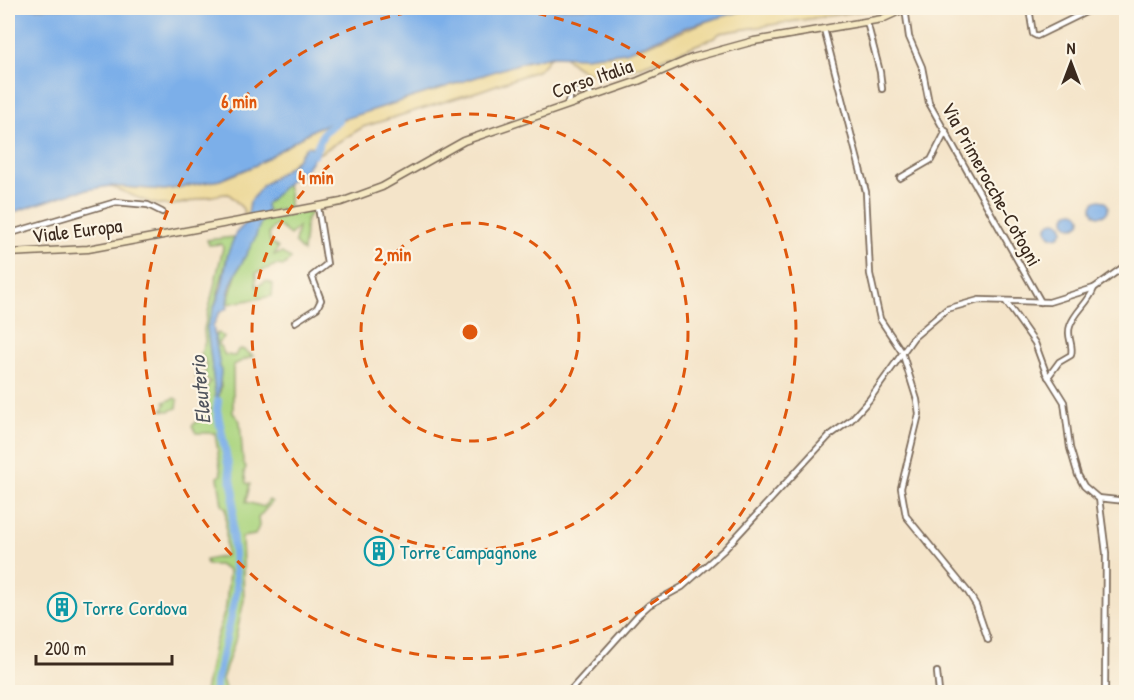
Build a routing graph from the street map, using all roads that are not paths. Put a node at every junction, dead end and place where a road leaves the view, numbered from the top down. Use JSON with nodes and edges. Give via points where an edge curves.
{"nodes":[{"id":1,"x":905,"y":8,"type":"edge"},
{"id":2,"x":1029,"y":8,"type":"edge"},
{"id":3,"x":1094,"y":8,"type":"edge"},
{"id":4,"x":867,"y":22,"type":"junction"},
{"id":5,"x":824,"y":29,"type":"junction"},
{"id":6,"x":882,"y":89,"type":"dead end"},
{"id":7,"x":946,"y":131,"type":"junction"},
{"id":8,"x":900,"y":178,"type":"dead end"},
{"id":9,"x":318,"y":207,"type":"junction"},
{"id":10,"x":299,"y":210,"type":"joint"},
{"id":11,"x":162,"y":212,"type":"dead end"},
{"id":12,"x":8,"y":234,"type":"edge"},
{"id":13,"x":8,"y":253,"type":"edge"},
{"id":14,"x":1126,"y":265,"type":"edge"},
{"id":15,"x":1095,"y":288,"type":"junction"},
{"id":16,"x":1006,"y":302,"type":"junction"},
{"id":17,"x":1041,"y":302,"type":"junction"},
{"id":18,"x":295,"y":322,"type":"dead end"},
{"id":19,"x":902,"y":352,"type":"junction"},
{"id":20,"x":1048,"y":377,"type":"junction"},
{"id":21,"x":1099,"y":498,"type":"junction"},
{"id":22,"x":1126,"y":501,"type":"edge"},
{"id":23,"x":988,"y":640,"type":"dead end"},
{"id":24,"x":937,"y":672,"type":"dead end"},
{"id":25,"x":569,"y":693,"type":"edge"},
{"id":26,"x":939,"y":693,"type":"edge"},
{"id":27,"x":1105,"y":693,"type":"edge"}],
"edges":[{"from":1,"to":4,"type":"street","name":"Corso Italia"},
{"from":1,"to":7,"type":"street","name":"Via Primerocche-Cotogni","via":[[909,38],[922,67],[929,104]]},
{"from":2,"to":3,"type":"street","via":[[1033,34],[1037,36]]},
{"from":4,"to":5,"type":"street","name":"Corso Italia"},
{"from":4,"to":6,"type":"street"},
{"from":5,"to":9,"type":"street","name":"Corso Italia","via":[[734,45],[448,148],[382,187]]},
{"from":5,"to":19,"type":"street","via":[[866,192],[870,274],[880,319]]},
{"from":7,"to":8,"type":"street","via":[[931,160]]},
{"from":7,"to":17,"type":"street","name":"Via Primerocche-Cotogni"},
{"from":9,"to":10,"type":"street","name":"Corso Italia"},
{"from":9,"to":18,"type":"street","via":[[327,264],[312,276],[320,304]]},
{"from":10,"to":13,"type":"street","name":"Viale Europa","via":[[63,252]]},
{"from":11,"to":12,"type":"street","via":[[147,205],[116,202]]},
{"from":14,"to":15,"type":"street"},
{"from":15,"to":17,"type":"street"},
{"from":15,"to":20,"type":"street","via":[[1070,324],[1071,355],[1059,362]]},
{"from":16,"to":17,"type":"street"},
{"from":16,"to":19,"type":"street","via":[[980,300],[947,309]]},
{"from":16,"to":20,"type":"street","via":[[1035,343]]},
{"from":19,"to":23,"type":"street","via":[[919,414],[901,488],[906,516],[968,592]]},
{"from":19,"to":25,"type":"street","via":[[869,400],[829,436],[725,549],[682,587],[644,610]]},
{"from":20,"to":21,"type":"street","via":[[1064,402],[1078,475]]},
{"from":21,"to":22,"type":"street"},
{"from":21,"to":27,"type":"street","via":[[1106,553]]},
{"from":24,"to":26,"type":"street"}]}
